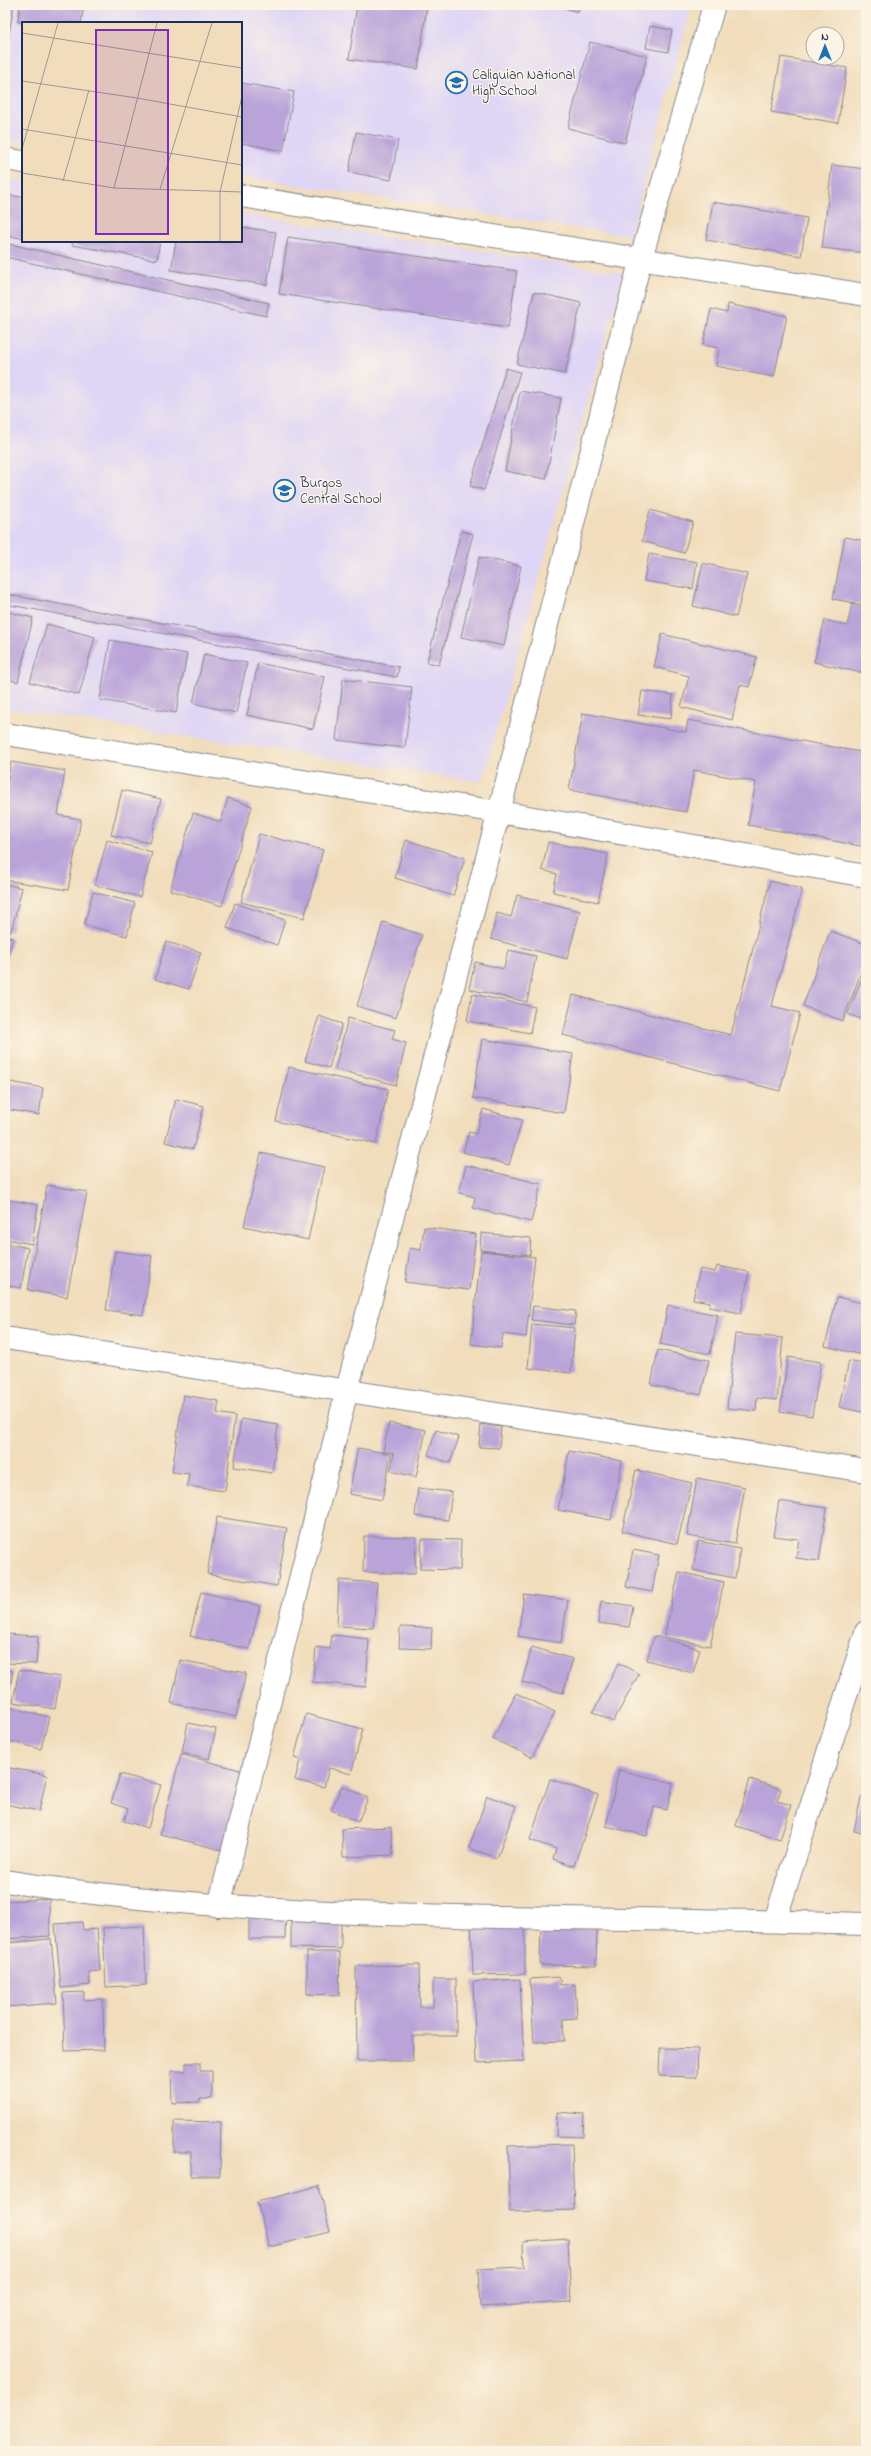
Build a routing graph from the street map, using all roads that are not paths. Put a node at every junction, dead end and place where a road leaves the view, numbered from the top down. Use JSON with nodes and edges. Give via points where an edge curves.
{"nodes":[{"id":1,"x":714,"y":5,"type":"edge"},
{"id":2,"x":5,"y":159,"type":"edge"},
{"id":3,"x":22,"y":162,"type":"edge"},
{"id":4,"x":242,"y":196,"type":"edge"},
{"id":5,"x":641,"y":258,"type":"junction"},
{"id":6,"x":866,"y":295,"type":"edge"},
{"id":7,"x":5,"y":734,"type":"edge"},
{"id":8,"x":499,"y":812,"type":"junction"},
{"id":9,"x":866,"y":876,"type":"edge"},
{"id":10,"x":5,"y":1338,"type":"edge"},
{"id":11,"x":347,"y":1390,"type":"junction"},
{"id":12,"x":866,"y":1471,"type":"edge"},
{"id":13,"x":866,"y":1632,"type":"edge"},
{"id":14,"x":5,"y":1881,"type":"edge"},
{"id":15,"x":219,"y":1906,"type":"junction"},
{"id":16,"x":775,"y":1921,"type":"junction"},
{"id":17,"x":866,"y":1924,"type":"edge"}],
"edges":[{"from":1,"to":5,"type":"street"},
{"from":2,"to":3,"type":"street"},
{"from":4,"to":5,"type":"street"},
{"from":5,"to":6,"type":"street"},
{"from":5,"to":8,"type":"street"},
{"from":7,"to":8,"type":"street"},
{"from":8,"to":9,"type":"street"},
{"from":8,"to":11,"type":"street"},
{"from":10,"to":11,"type":"street"},
{"from":11,"to":12,"type":"street"},
{"from":11,"to":15,"type":"street"},
{"from":13,"to":16,"type":"street"},
{"from":14,"to":15,"type":"street","via":[[84,1893]]},
{"from":15,"to":16,"type":"street","via":[[437,1916]]},
{"from":16,"to":17,"type":"street"}]}
